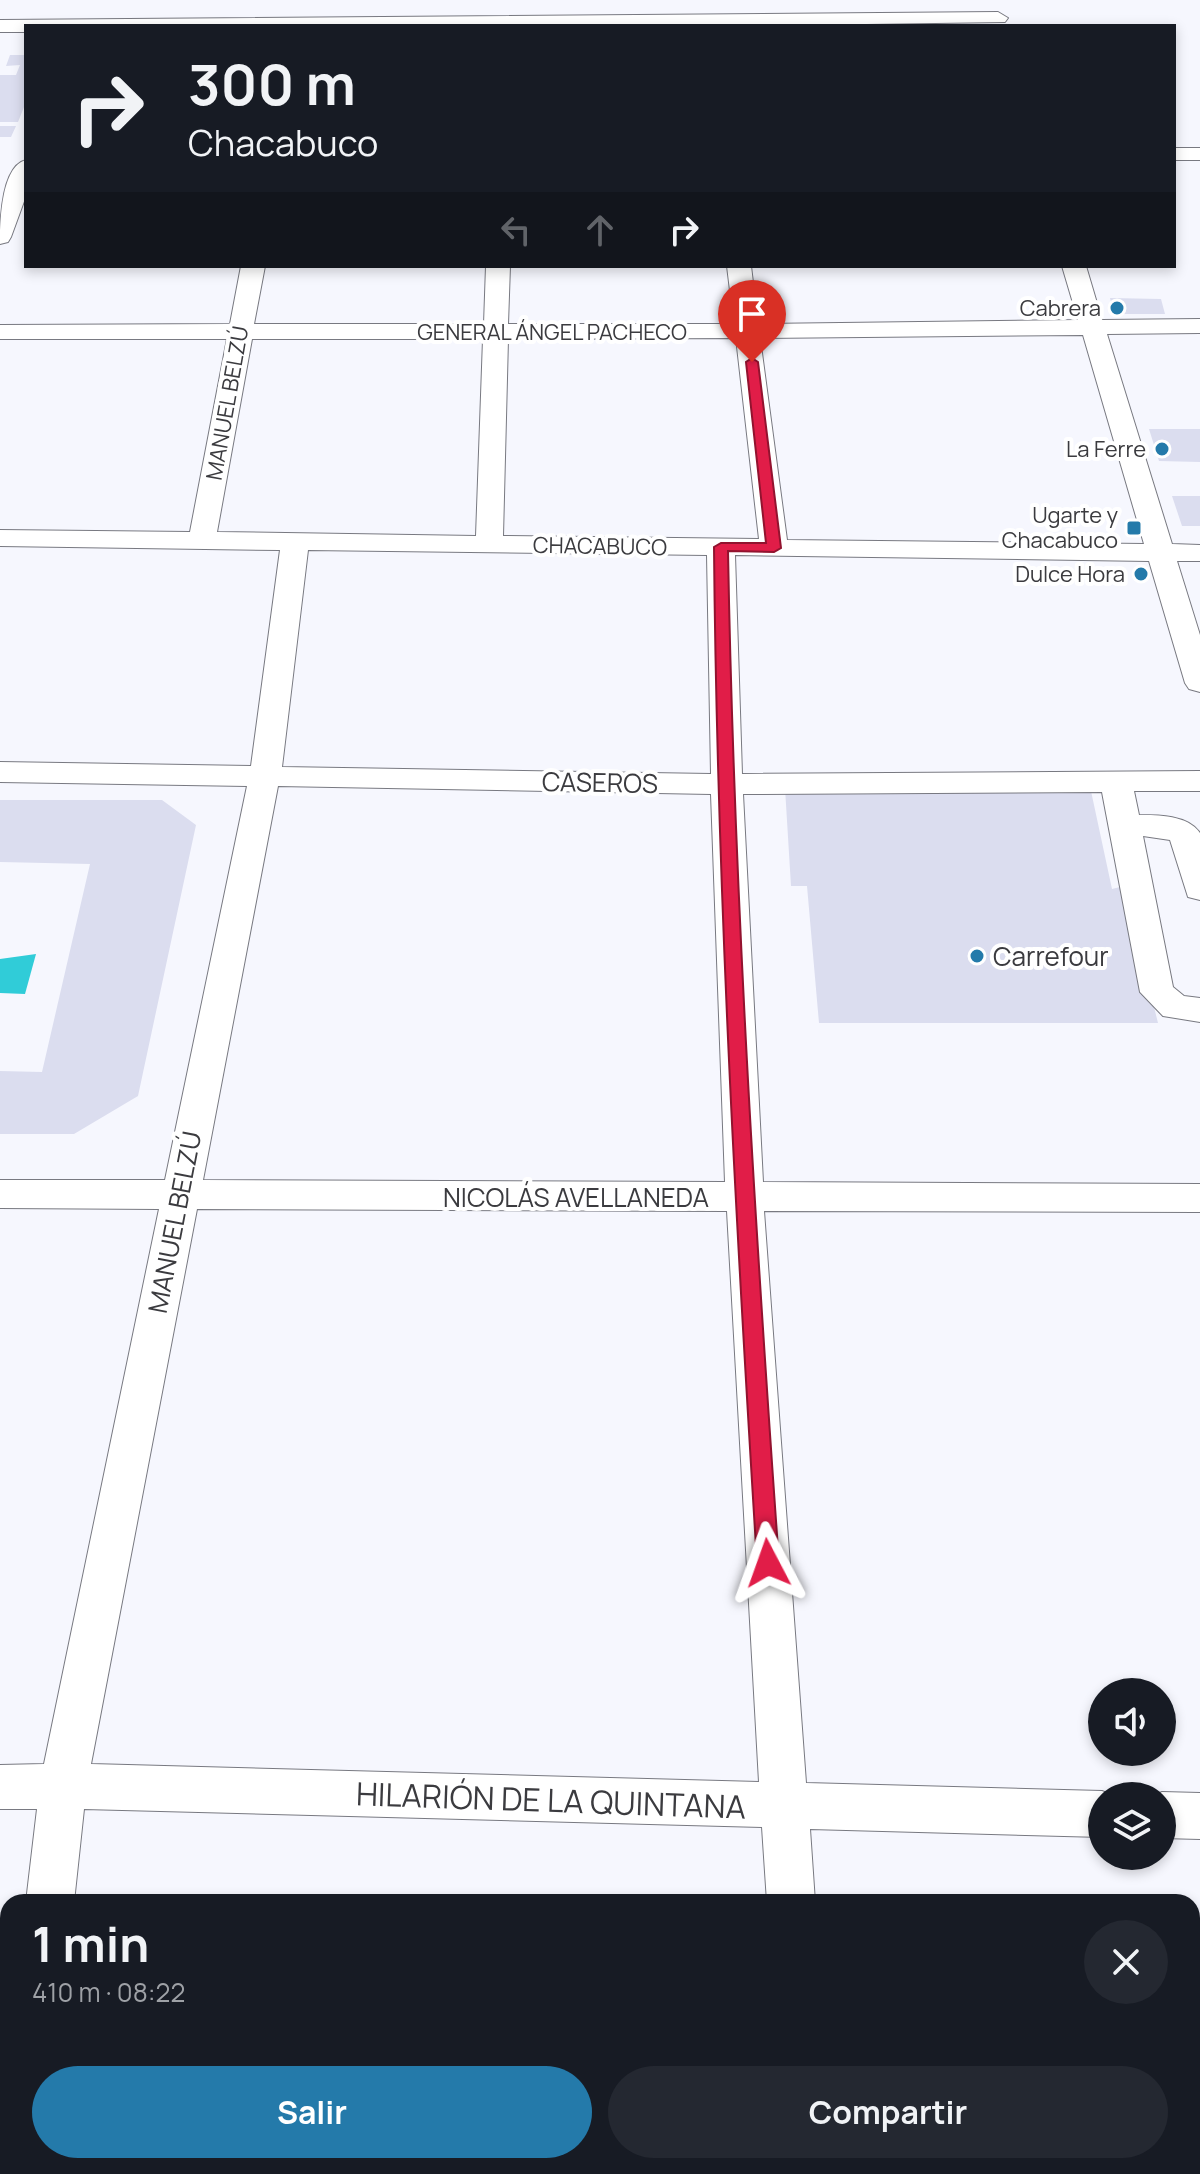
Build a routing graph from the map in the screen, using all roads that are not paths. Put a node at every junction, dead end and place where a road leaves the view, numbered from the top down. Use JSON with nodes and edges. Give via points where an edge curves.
{"nodes":[{"id":1,"x":92,"y":0,"type":"edge"},
{"id":2,"x":307,"y":0,"type":"edge"},
{"id":3,"x":502,"y":0,"type":"edge"},
{"id":4,"x":706,"y":15,"type":"edge"},
{"id":5,"x":997,"y":15,"type":"edge"},
{"id":6,"x":502,"y":23,"type":"edge"},
{"id":7,"x":84,"y":24,"type":"edge"},
{"id":8,"x":303,"y":24,"type":"edge"},
{"id":9,"x":0,"y":26,"type":"edge"},
{"id":10,"x":24,"y":26,"type":"edge"},
{"id":11,"x":1176,"y":154,"type":"edge"},
{"id":12,"x":1200,"y":154,"type":"edge"},
{"id":13,"x":0,"y":160,"type":"edge"},
{"id":14,"x":24,"y":163,"type":"edge"},
{"id":15,"x":24,"y":169,"type":"edge"},
{"id":16,"x":0,"y":237,"type":"edge"},
{"id":17,"x":253,"y":268,"type":"edge"},
{"id":18,"x":498,"y":268,"type":"edge"},
{"id":19,"x":739,"y":268,"type":"edge"},
{"id":20,"x":1075,"y":268,"type":"edge"},
{"id":21,"x":1092,"y":325,"type":"junction"},
{"id":22,"x":1200,"y":326,"type":"edge"},
{"id":23,"x":748,"y":331,"type":"junction"},
{"id":24,"x":0,"y":332,"type":"edge"},
{"id":25,"x":240,"y":332,"type":"junction"},
{"id":26,"x":497,"y":332,"type":"junction"},
{"id":27,"x":0,"y":538,"type":"edge"},
{"id":28,"x":202,"y":541,"type":"junction"},
{"id":29,"x":295,"y":542,"type":"junction"},
{"id":30,"x":489,"y":544,"type":"junction"},
{"id":31,"x":721,"y":547,"type":"junction"},
{"id":32,"x":774,"y":548,"type":"junction"},
{"id":33,"x":1161,"y":552,"type":"junction"},
{"id":34,"x":1200,"y":553,"type":"edge"},
{"id":35,"x":1200,"y":683,"type":"edge"},
{"id":36,"x":0,"y":772,"type":"edge"},
{"id":37,"x":265,"y":775,"type":"junction"},
{"id":38,"x":1116,"y":781,"type":"junction"},
{"id":39,"x":1200,"y":781,"type":"edge"},
{"id":40,"x":724,"y":784,"type":"junction"},
{"id":41,"x":1124,"y":826,"type":"junction"},
{"id":42,"x":1200,"y":889,"type":"edge"},
{"id":43,"x":1200,"y":1010,"type":"edge"},
{"id":44,"x":0,"y":1194,"type":"edge"},
{"id":45,"x":179,"y":1196,"type":"junction"},
{"id":46,"x":744,"y":1198,"type":"junction"},
{"id":47,"x":1200,"y":1198,"type":"edge"},
{"id":48,"x":63,"y":1786,"type":"junction"},
{"id":49,"x":0,"y":1787,"type":"edge"},
{"id":50,"x":784,"y":1806,"type":"junction"},
{"id":51,"x":1088,"y":1814,"type":"edge"},
{"id":52,"x":1176,"y":1815,"type":"edge"},
{"id":53,"x":1200,"y":1816,"type":"edge"},
{"id":54,"x":51,"y":1894,"type":"edge"},
{"id":55,"x":790,"y":1894,"type":"edge"}],
"edges":[{"from":1,"to":7,"type":"street"},
{"from":2,"to":8,"type":"street"},
{"from":3,"to":6,"type":"street"},
{"from":4,"to":5,"type":"street"},
{"from":4,"to":6,"type":"street"},
{"from":6,"to":8,"type":"street"},
{"from":9,"to":10,"type":"street"},
{"from":11,"to":12,"type":"street"},
{"from":13,"to":14,"type":"street"},
{"from":15,"to":16,"type":"street"},
{"from":17,"to":25,"type":"street","name":"MANUEL BELZÚ"},
{"from":18,"to":26,"type":"street"},
{"from":19,"to":23,"type":"street"},
{"from":20,"to":21,"type":"street"},
{"from":21,"to":22,"type":"street","name":"GENERAL ÁNGEL PACHECO"},
{"from":21,"to":23,"type":"street","name":"GENERAL ÁNGEL PACHECO"},
{"from":21,"to":33,"type":"street"},
{"from":23,"to":26,"type":"street","name":"GENERAL ÁNGEL PACHECO"},
{"from":23,"to":32,"type":"street"},
{"from":24,"to":25,"type":"street","name":"GENERAL ÁNGEL PACHECO"},
{"from":25,"to":26,"type":"street","name":"GENERAL ÁNGEL PACHECO"},
{"from":25,"to":28,"type":"street","name":"MANUEL BELZÚ"},
{"from":26,"to":30,"type":"street"},
{"from":27,"to":28,"type":"street","name":"CHACABUCO"},
{"from":28,"to":29,"type":"street","name":"CHACABUCO"},
{"from":29,"to":30,"type":"street","name":"CHACABUCO"},
{"from":29,"to":37,"type":"street","name":"MANUEL BELZÚ"},
{"from":30,"to":31,"type":"street","name":"CHACABUCO"},
{"from":31,"to":32,"type":"street","name":"CHACABUCO"},
{"from":31,"to":40,"type":"street"},
{"from":32,"to":33,"type":"street","name":"CHACABUCO"},
{"from":33,"to":34,"type":"street","name":"CHACABUCO"},
{"from":33,"to":35,"type":"street"},
{"from":36,"to":37,"type":"street","name":"CASEROS"},
{"from":37,"to":40,"type":"street","name":"CASEROS"},
{"from":37,"to":45,"type":"street","name":"MANUEL BELZÚ"},
{"from":38,"to":39,"type":"street","name":"CASEROS"},
{"from":38,"to":40,"type":"street","name":"CASEROS"},
{"from":38,"to":41,"type":"street"},
{"from":40,"to":46,"type":"street"},
{"from":41,"to":42,"type":"street","via":[[1180,830]]},
{"from":41,"to":43,"type":"street","via":[[1157,992],[1175,1007]]},
{"from":44,"to":45,"type":"street","name":"NICOLÁS AVELLANEDA"},
{"from":45,"to":46,"type":"street","name":"NICOLÁS AVELLANEDA"},
{"from":45,"to":48,"type":"street","name":"MANUEL BELZÚ"},
{"from":46,"to":47,"type":"street","name":"NICOLÁS AVELLANEDA"},
{"from":46,"to":50,"type":"street"},
{"from":48,"to":49,"type":"street","name":"HILARIÓN DE LA QUINTANA"},
{"from":48,"to":50,"type":"street","name":"HILARIÓN DE LA QUINTANA"},
{"from":48,"to":54,"type":"street","name":"MANUEL BELZÚ"},
{"from":50,"to":51,"type":"street","name":"HILARIÓN DE LA QUINTANA"},
{"from":50,"to":55,"type":"street"},
{"from":52,"to":53,"type":"street"}]}
